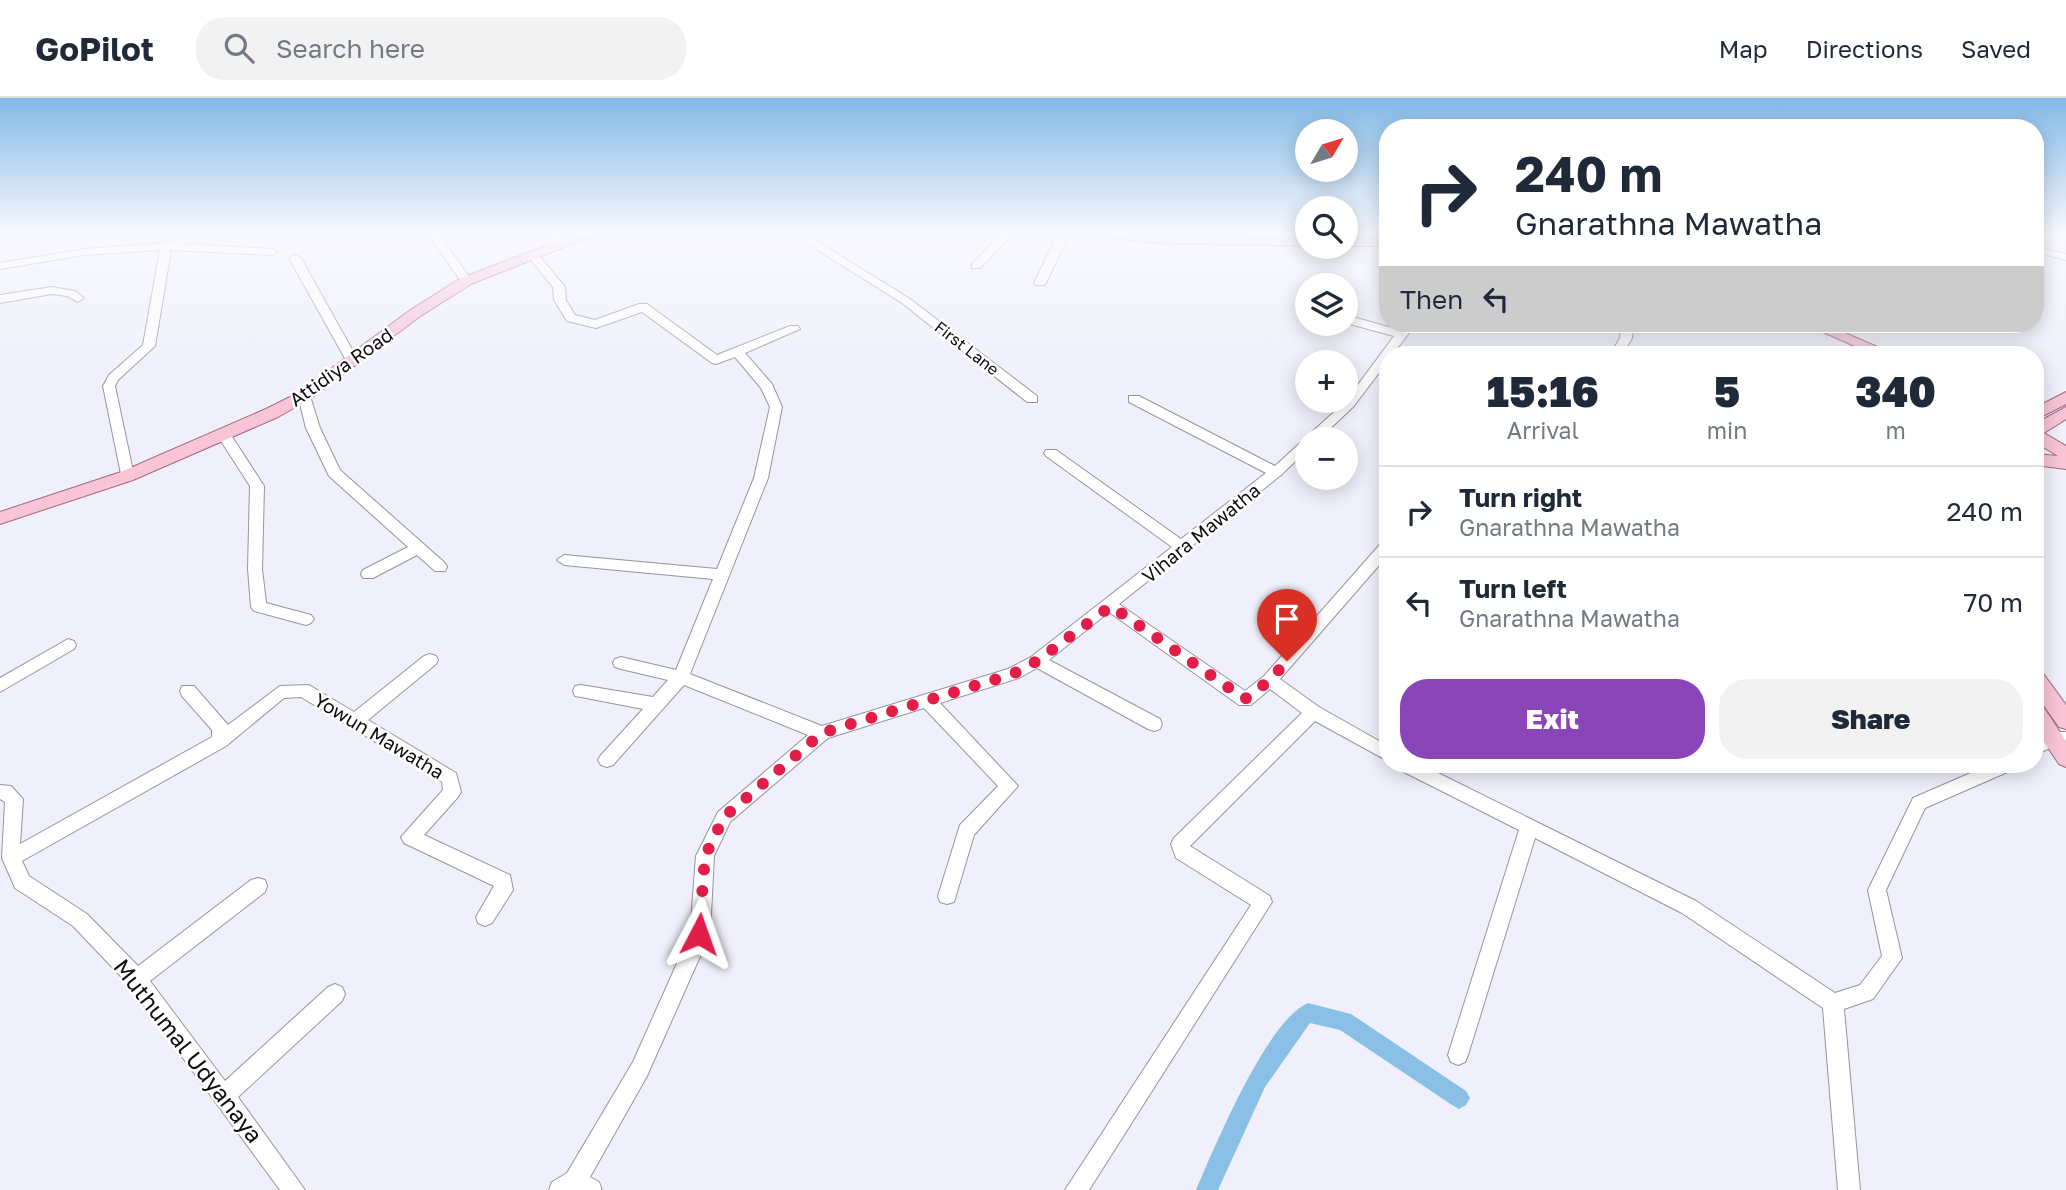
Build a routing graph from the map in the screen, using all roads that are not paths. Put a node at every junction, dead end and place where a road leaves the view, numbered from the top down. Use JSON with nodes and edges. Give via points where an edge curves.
{"nodes":[{"id":1,"x":160,"y":283,"type":"edge"},
{"id":2,"x":309,"y":283,"type":"edge"},
{"id":3,"x":463,"y":283,"type":"edge"},
{"id":4,"x":556,"y":283,"type":"edge"},
{"id":5,"x":877,"y":283,"type":"edge"},
{"id":6,"x":78,"y":298,"type":"dead end"},
{"id":7,"x":0,"y":299,"type":"edge"},
{"id":8,"x":1358,"y":321,"type":"edge"},
{"id":9,"x":1379,"y":324,"type":"edge"},
{"id":10,"x":794,"y":329,"type":"dead end"},
{"id":11,"x":1834,"y":333,"type":"edge"},
{"id":12,"x":1866,"y":346,"type":"edge"},
{"id":13,"x":737,"y":352,"type":"junction"},
{"id":14,"x":1379,"y":361,"type":"edge"},
{"id":15,"x":353,"y":362,"type":"junction"},
{"id":16,"x":304,"y":396,"type":"junction"},
{"id":17,"x":2066,"y":397,"type":"edge"},
{"id":18,"x":1032,"y":399,"type":"dead end"},
{"id":19,"x":1134,"y":399,"type":"dead end"},
{"id":20,"x":2051,"y":407,"type":"edge"},
{"id":21,"x":2066,"y":418,"type":"edge"},
{"id":22,"x":1324,"y":427,"type":"edge"},
{"id":23,"x":223,"y":435,"type":"junction"},
{"id":24,"x":2044,"y":439,"type":"edge"},
{"id":25,"x":2066,"y":444,"type":"edge"},
{"id":26,"x":1051,"y":453,"type":"dead end"},
{"id":27,"x":1295,"y":454,"type":"edge"},
{"id":28,"x":2066,"y":454,"type":"edge"},
{"id":29,"x":2044,"y":461,"type":"edge"},
{"id":30,"x":2066,"y":463,"type":"edge"},
{"id":31,"x":1276,"y":472,"type":"junction"},
{"id":32,"x":127,"y":476,"type":"junction"},
{"id":33,"x":0,"y":518,"type":"edge"},
{"id":34,"x":419,"y":547,"type":"junction"},
{"id":35,"x":1182,"y":547,"type":"junction"},
{"id":36,"x":1379,"y":555,"type":"edge"},
{"id":37,"x":564,"y":560,"type":"dead end"},
{"id":38,"x":440,"y":567,"type":"dead end"},
{"id":39,"x":368,"y":574,"type":"dead end"},
{"id":40,"x":723,"y":575,"type":"junction"},
{"id":41,"x":1111,"y":606,"type":"junction"},
{"id":42,"x":306,"y":619,"type":"dead end"},
{"id":43,"x":68,"y":645,"type":"dead end"},
{"id":44,"x":430,"y":660,"type":"dead end"},
{"id":45,"x":1037,"y":661,"type":"junction"},
{"id":46,"x":621,"y":663,"type":"dead end"},
{"id":47,"x":681,"y":677,"type":"junction"},
{"id":48,"x":1270,"y":680,"type":"junction"},
{"id":49,"x":0,"y":686,"type":"edge"},
{"id":50,"x":2044,"y":690,"type":"edge"},
{"id":51,"x":188,"y":691,"type":"dead end"},
{"id":52,"x":581,"y":691,"type":"dead end"},
{"id":53,"x":928,"y":702,"type":"junction"},
{"id":54,"x":654,"y":704,"type":"junction"},
{"id":55,"x":1313,"y":712,"type":"junction"},
{"id":56,"x":355,"y":721,"type":"junction"},
{"id":57,"x":2066,"y":721,"type":"edge"},
{"id":58,"x":1154,"y":724,"type":"dead end"},
{"id":59,"x":822,"y":733,"type":"junction"},
{"id":60,"x":220,"y":741,"type":"junction"},
{"id":61,"x":2051,"y":742,"type":"edge"},
{"id":62,"x":1379,"y":749,"type":"edge"},
{"id":63,"x":2066,"y":758,"type":"edge"},
{"id":64,"x":607,"y":760,"type":"dead end"},
{"id":65,"x":1422,"y":773,"type":"edge"},
{"id":66,"x":1988,"y":773,"type":"edge"},
{"id":67,"x":0,"y":792,"type":"edge"},
{"id":68,"x":1529,"y":827,"type":"junction"},
{"id":69,"x":11,"y":858,"type":"junction"},
{"id":70,"x":258,"y":886,"type":"dead end"},
{"id":71,"x":947,"y":896,"type":"dead end"},
{"id":72,"x":485,"y":917,"type":"dead end"},
{"id":73,"x":138,"y":979,"type":"junction"},
{"id":74,"x":335,"y":994,"type":"dead end"},
{"id":75,"x":1833,"y":1003,"type":"junction"},
{"id":76,"x":1458,"y":1055,"type":"dead end"},
{"id":77,"x":224,"y":1096,"type":"junction"},
{"id":78,"x":575,"y":1187,"type":"edge"},
{"id":79,"x":294,"y":1190,"type":"edge"},
{"id":80,"x":1076,"y":1190,"type":"edge"},
{"id":81,"x":1849,"y":1190,"type":"edge"}],
"edges":[{"from":1,"to":32,"type":"street","via":[[149,346],[109,386]]},
{"from":2,"to":15,"type":"street"},
{"from":3,"to":15,"type":"main road","name":"Attidiya Road"},
{"from":4,"to":13,"type":"street","via":[[571,318],[596,324],[643,307],[716,360]]},
{"from":5,"to":18,"type":"street","name":"First Lane"},
{"from":6,"to":7,"type":"street","via":[[57,292]]},
{"from":8,"to":9,"type":"street"},
{"from":10,"to":13,"type":"street"},
{"from":11,"to":12,"type":"main road"},
{"from":13,"to":40,"type":"street","via":[[767,387],[776,407],[761,478]]},
{"from":14,"to":22,"type":"street","name":"Vihara Mawatha","via":[[1348,404]]},
{"from":15,"to":16,"type":"main road","name":"Attidiya Road"},
{"from":16,"to":23,"type":"main road","name":"Attidiya Road"},
{"from":16,"to":34,"type":"street","via":[[334,473]]},
{"from":17,"to":20,"type":"main road"},
{"from":19,"to":31,"type":"street"},
{"from":21,"to":25,"type":"main road"},
{"from":23,"to":32,"type":"main road","name":"Attidiya Road"},
{"from":23,"to":42,"type":"street","via":[[257,486],[259,607]]},
{"from":24,"to":28,"type":"main road"},
{"from":26,"to":35,"type":"street"},
{"from":27,"to":31,"type":"street","name":"Vihara Mawatha"},
{"from":29,"to":30,"type":"main road"},
{"from":31,"to":35,"type":"street","name":"Vihara Mawatha"},
{"from":32,"to":33,"type":"main road","name":"Attidiya Road"},
{"from":34,"to":38,"type":"street"},
{"from":34,"to":39,"type":"street"},
{"from":35,"to":41,"type":"street","name":"Vihara Mawatha"},
{"from":36,"to":48,"type":"street"},
{"from":37,"to":40,"type":"street"},
{"from":40,"to":47,"type":"street"},
{"from":41,"to":45,"type":"street","name":"Vihara Mawatha"},
{"from":41,"to":48,"type":"street","via":[[1245,699]]},
{"from":43,"to":49,"type":"street"},
{"from":44,"to":56,"type":"street"},
{"from":45,"to":53,"type":"street","name":"Vihara Mawatha","via":[[1013,674]]},
{"from":45,"to":58,"type":"street"},
{"from":46,"to":47,"type":"street"},
{"from":47,"to":54,"type":"street"},
{"from":47,"to":59,"type":"street"},
{"from":48,"to":55,"type":"street"},
{"from":50,"to":57,"type":"main road"},
{"from":51,"to":60,"type":"street","via":[[221,728]]},
{"from":52,"to":54,"type":"street"},
{"from":53,"to":59,"type":"street","name":"Vihara Mawatha"},
{"from":53,"to":71,"type":"street","via":[[1009,786],[966,831]]},
{"from":54,"to":64,"type":"street"},
{"from":55,"to":62,"type":"street"},
{"from":55,"to":80,"type":"street","via":[[1180,844],[1182,852],[1263,902]]},
{"from":56,"to":60,"type":"street","name":"Yowun Mawatha","via":[[303,690],[280,692]]},
{"from":56,"to":72,"type":"street","name":"Yowun Mawatha","via":[[450,778],[452,792],[410,837],[503,881],[504,890]]},
{"from":59,"to":78,"type":"street","name":"Vihara Mawatha","via":[[724,817],[705,856],[699,934],[640,1069]]},
{"from":60,"to":69,"type":"street","name":"Yowun Mawatha"},
{"from":61,"to":63,"type":"main road"},
{"from":65,"to":68,"type":"street"},
{"from":66,"to":75,"type":"street","via":[[1919,803],[1877,890],[1892,958],[1866,992]]},
{"from":67,"to":69,"type":"street","via":[[14,799]]},
{"from":68,"to":75,"type":"street","via":[[1689,907]]},
{"from":68,"to":76,"type":"street"},
{"from":69,"to":73,"type":"street","name":"Muthumal Udyanaya","via":[[22,882],[80,920]]},
{"from":70,"to":73,"type":"street"},
{"from":73,"to":77,"type":"street","name":"Muthumal Udyanaya"},
{"from":74,"to":77,"type":"street"},
{"from":75,"to":81,"type":"street"},
{"from":77,"to":79,"type":"street","name":"Muthumal Udyanaya"}]}
